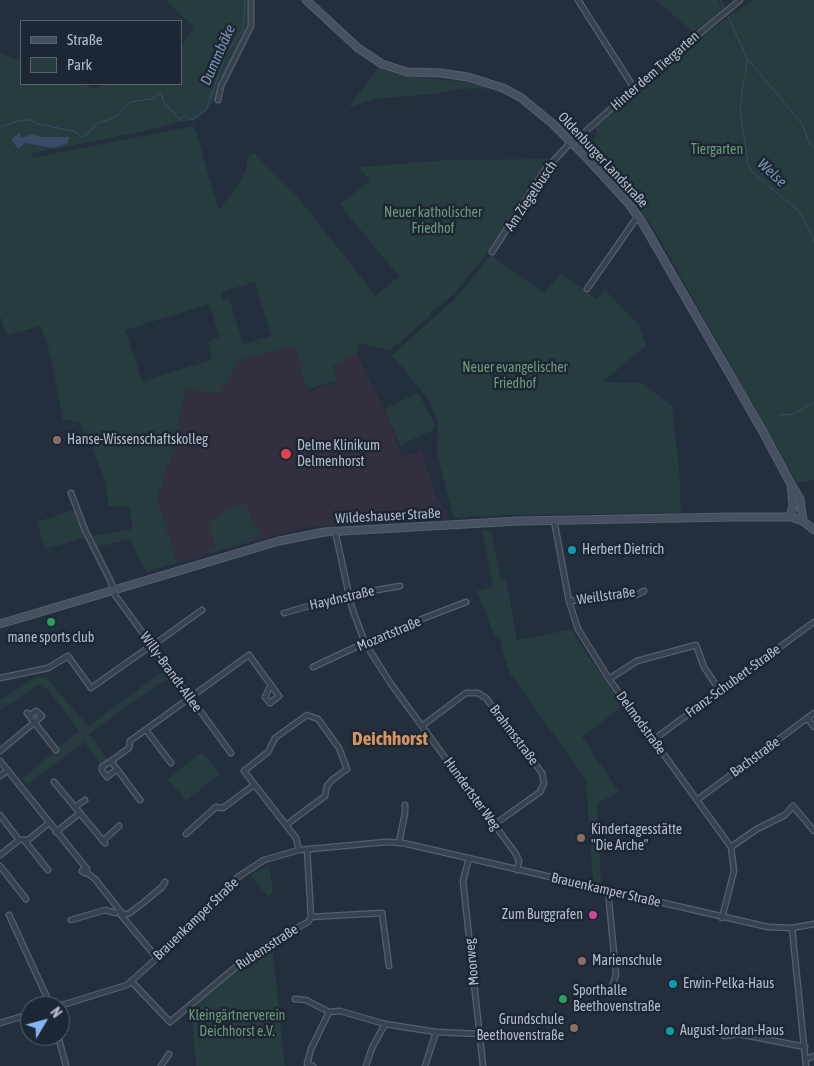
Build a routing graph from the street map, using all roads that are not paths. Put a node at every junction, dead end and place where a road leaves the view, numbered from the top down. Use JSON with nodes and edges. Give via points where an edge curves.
{"nodes":[{"id":1,"x":251,"y":0,"type":"edge"},
{"id":2,"x":306,"y":0,"type":"edge"},
{"id":3,"x":578,"y":0,"type":"edge"},
{"id":4,"x":740,"y":0,"type":"edge"},
{"id":5,"x":634,"y":88,"type":"junction"},
{"id":6,"x":218,"y":100,"type":"dead end"},
{"id":7,"x":571,"y":142,"type":"junction"},
{"id":8,"x":638,"y":216,"type":"junction"},
{"id":9,"x":492,"y":252,"type":"dead end"},
{"id":10,"x":587,"y":289,"type":"dead end"},
{"id":11,"x":791,"y":484,"type":"junction"},
{"id":12,"x":70,"y":493,"type":"dead end"},
{"id":13,"x":790,"y":517,"type":"junction"},
{"id":14,"x":554,"y":520,"type":"junction"},
{"id":15,"x":803,"y":521,"type":"junction"},
{"id":16,"x":814,"y":530,"type":"edge"},
{"id":17,"x":335,"y":532,"type":"junction"},
{"id":18,"x":400,"y":586,"type":"dead end"},
{"id":19,"x":113,"y":590,"type":"junction"},
{"id":20,"x":644,"y":591,"type":"dead end"},
{"id":21,"x":348,"y":595,"type":"junction"},
{"id":22,"x":569,"y":601,"type":"junction"},
{"id":23,"x":466,"y":602,"type":"dead end"},
{"id":24,"x":202,"y":610,"type":"dead end"},
{"id":25,"x":284,"y":613,"type":"dead end"},
{"id":26,"x":814,"y":622,"type":"edge"},
{"id":27,"x":0,"y":624,"type":"edge"},
{"id":28,"x":365,"y":644,"type":"junction"},
{"id":29,"x":152,"y":646,"type":"junction"},
{"id":30,"x":312,"y":667,"type":"dead end"},
{"id":31,"x":0,"y":678,"type":"edge"},
{"id":32,"x":609,"y":679,"type":"junction"},
{"id":33,"x":270,"y":685,"type":"dead end"},
{"id":34,"x":720,"y":691,"type":"junction"},
{"id":35,"x":190,"y":698,"type":"junction"},
{"id":36,"x":814,"y":713,"type":"edge"},
{"id":37,"x":808,"y":718,"type":"junction"},
{"id":38,"x":35,"y":724,"type":"junction"},
{"id":39,"x":422,"y":726,"type":"junction"},
{"id":40,"x":814,"y":727,"type":"edge"},
{"id":41,"x":146,"y":730,"type":"junction"},
{"id":42,"x":653,"y":740,"type":"junction"},
{"id":43,"x":56,"y":750,"type":"dead end"},
{"id":44,"x":0,"y":751,"type":"edge"},
{"id":45,"x":231,"y":753,"type":"dead end"},
{"id":46,"x":0,"y":761,"type":"edge"},
{"id":47,"x":111,"y":761,"type":"junction"},
{"id":48,"x":171,"y":762,"type":"dead end"},
{"id":49,"x":8,"y":770,"type":"junction"},
{"id":50,"x":117,"y":770,"type":"junction"},
{"id":51,"x":0,"y":776,"type":"edge"},
{"id":52,"x":54,"y":782,"type":"dead end"},
{"id":53,"x":254,"y":784,"type":"junction"},
{"id":54,"x":85,"y":800,"type":"dead end"},
{"id":55,"x":140,"y":800,"type":"dead end"},
{"id":56,"x":697,"y":800,"type":"junction"},
{"id":57,"x":405,"y":805,"type":"dead end"},
{"id":58,"x":75,"y":808,"type":"junction"},
{"id":59,"x":80,"y":813,"type":"junction"},
{"id":60,"x":0,"y":816,"type":"edge"},
{"id":61,"x":49,"y":823,"type":"junction"},
{"id":62,"x":495,"y":824,"type":"junction"},
{"id":63,"x":286,"y":825,"type":"junction"},
{"id":64,"x":119,"y":826,"type":"dead end"},
{"id":65,"x":814,"y":831,"type":"edge"},
{"id":66,"x":56,"y":832,"type":"junction"},
{"id":67,"x":186,"y":834,"type":"dead end"},
{"id":68,"x":21,"y":840,"type":"junction"},
{"id":69,"x":399,"y":843,"type":"junction"},
{"id":70,"x":731,"y":847,"type":"junction"},
{"id":71,"x":307,"y":849,"type":"junction"},
{"id":72,"x":298,"y":850,"type":"junction"},
{"id":73,"x":0,"y":855,"type":"edge"},
{"id":74,"x":469,"y":858,"type":"junction"},
{"id":75,"x":0,"y":866,"type":"edge"},
{"id":76,"x":48,"y":870,"type":"dead end"},
{"id":77,"x":517,"y":870,"type":"junction"},
{"id":78,"x":165,"y":882,"type":"dead end"},
{"id":79,"x":608,"y":891,"type":"junction"},
{"id":80,"x":26,"y":898,"type":"dead end"},
{"id":81,"x":120,"y":914,"type":"junction"},
{"id":82,"x":9,"y":915,"type":"dead end"},
{"id":83,"x":311,"y":917,"type":"junction"},
{"id":84,"x":722,"y":918,"type":"junction"},
{"id":85,"x":71,"y":920,"type":"dead end"},
{"id":86,"x":814,"y":924,"type":"edge"},
{"id":87,"x":792,"y":928,"type":"junction"},
{"id":88,"x":157,"y":958,"type":"junction"},
{"id":89,"x":389,"y":966,"type":"dead end"},
{"id":90,"x":131,"y":981,"type":"junction"},
{"id":91,"x":612,"y":987,"type":"dead end"},
{"id":92,"x":46,"y":996,"type":"edge"},
{"id":93,"x":295,"y":999,"type":"dead end"},
{"id":94,"x":70,"y":1003,"type":"edge"},
{"id":95,"x":329,"y":1012,"type":"junction"},
{"id":96,"x":20,"y":1017,"type":"edge"},
{"id":97,"x":0,"y":1023,"type":"edge"},
{"id":98,"x":385,"y":1024,"type":"junction"},
{"id":99,"x":436,"y":1032,"type":"junction"},
{"id":100,"x":480,"y":1034,"type":"junction"},
{"id":101,"x":724,"y":1036,"type":"dead end"},
{"id":102,"x":61,"y":1046,"type":"edge"},
{"id":103,"x":804,"y":1047,"type":"junction"},
{"id":104,"x":169,"y":1054,"type":"dead end"},
{"id":105,"x":814,"y":1056,"type":"edge"},
{"id":106,"x":806,"y":1059,"type":"junction"},
{"id":107,"x":66,"y":1066,"type":"edge"},
{"id":108,"x":161,"y":1066,"type":"edge"},
{"id":109,"x":313,"y":1066,"type":"edge"},
{"id":110,"x":366,"y":1066,"type":"edge"},
{"id":111,"x":425,"y":1066,"type":"edge"},
{"id":112,"x":483,"y":1066,"type":"edge"},
{"id":113,"x":806,"y":1066,"type":"edge"}],
"edges":[{"from":1,"to":6,"type":"street","via":[[250,26]]},
{"from":2,"to":7,"type":"main road","name":"Oldenburger Landstraße","via":[[377,62],[407,72],[468,77],[503,88],[531,104]]},
{"from":3,"to":5,"type":"street"},
{"from":4,"to":5,"type":"street","name":"Hinter dem Tiergarten"},
{"from":5,"to":7,"type":"street","name":"Hinter dem Tiergarten"},
{"from":7,"to":8,"type":"main road","name":"Oldenburger Landstraße"},
{"from":7,"to":9,"type":"street","name":"Am Ziegelbusch","via":[[545,170]]},
{"from":8,"to":10,"type":"street"},
{"from":8,"to":11,"type":"main road","name":"Oldenburger Landstraße"},
{"from":11,"to":13,"type":"main road","name":"Oldenburger Landstraße","via":[[793,506]]},
{"from":11,"to":15,"type":"main road","via":[[800,499]]},
{"from":12,"to":19,"type":"street","name":"Willy-Brandt-Allee"},
{"from":13,"to":14,"type":"main road","name":"Wildeshauser Straße"},
{"from":13,"to":15,"type":"main road","name":"Wildeshauser Straße"},
{"from":14,"to":17,"type":"main road","name":"Wildeshauser Straße"},
{"from":14,"to":22,"type":"street","name":"Delmodstraße"},
{"from":15,"to":16,"type":"main road"},
{"from":17,"to":19,"type":"main road","name":"Wildeshauser Straße","via":[[279,541]]},
{"from":17,"to":21,"type":"street","name":"Hundertster Weg"},
{"from":18,"to":21,"type":"street","name":"Haydnstraße"},
{"from":19,"to":27,"type":"main road","name":"Wildeshauser Straße"},
{"from":19,"to":29,"type":"street","name":"Willy-Brandt-Allee"},
{"from":20,"to":22,"type":"street","name":"Weillstraße","via":[[636,595]]},
{"from":21,"to":25,"type":"street","name":"Haydnstraße"},
{"from":21,"to":28,"type":"street","name":"Hundertster Weg"},
{"from":22,"to":32,"type":"street","name":"Delmodstraße","via":[[578,629]]},
{"from":23,"to":28,"type":"street","name":"Mozartstraße"},
{"from":24,"to":29,"type":"street"},
{"from":26,"to":34,"type":"street","name":"Franz-Schubert-Straße"},
{"from":28,"to":30,"type":"street","name":"Mozartstraße"},
{"from":28,"to":39,"type":"street","name":"Hundertster Weg"},
{"from":29,"to":31,"type":"street","via":[[91,688],[68,656],[48,668]]},
{"from":29,"to":35,"type":"street","name":"Willy-Brandt-Allee"},
{"from":32,"to":34,"type":"street","via":[[637,661],[696,645],[704,667]]},
{"from":32,"to":42,"type":"street","name":"Delmodstraße"},
{"from":33,"to":35,"type":"street","via":[[249,655]]},
{"from":34,"to":42,"type":"street","name":"Franz-Schubert-Straße"},
{"from":35,"to":41,"type":"street"},
{"from":35,"to":45,"type":"street","name":"Willy-Brandt-Allee"},
{"from":36,"to":37,"type":"street","name":"Bachstraße"},
{"from":37,"to":40,"type":"street"},
{"from":37,"to":56,"type":"street","name":"Bachstraße"},
{"from":38,"to":38,"type":"street","via":[[28,715],[36,711],[42,716]]},
{"from":38,"to":43,"type":"street"},
{"from":38,"to":44,"type":"street"},
{"from":39,"to":62,"type":"street","name":"Hundertster Weg"},
{"from":39,"to":62,"type":"street","name":"Brahmsstraße","via":[[466,693],[478,693],[492,705],[542,773],[544,782],[540,792]]},
{"from":41,"to":47,"type":"street"},
{"from":41,"to":48,"type":"street"},
{"from":42,"to":56,"type":"street","name":"Delmodstraße"},
{"from":46,"to":49,"type":"street"},
{"from":47,"to":50,"type":"street"},
{"from":47,"to":50,"type":"street","via":[[102,770],[107,777]]},
{"from":49,"to":51,"type":"street"},
{"from":49,"to":61,"type":"street"},
{"from":50,"to":55,"type":"street"},
{"from":52,"to":58,"type":"street"},
{"from":53,"to":63,"type":"street"},
{"from":53,"to":63,"type":"street","via":[[244,771],[268,752],[275,738],[307,715],[318,719],[339,748],[347,769],[327,786],[325,796]]},
{"from":53,"to":67,"type":"street","via":[[223,808],[216,807]]},
{"from":54,"to":58,"type":"street"},
{"from":56,"to":70,"type":"street","name":"Delmodstraße"},
{"from":57,"to":69,"type":"street"},
{"from":58,"to":59,"type":"street"},
{"from":59,"to":64,"type":"street","via":[[104,842]]},
{"from":59,"to":66,"type":"street"},
{"from":60,"to":68,"type":"street"},
{"from":61,"to":66,"type":"street"},
{"from":61,"to":68,"type":"street","via":[[28,840]]},
{"from":62,"to":77,"type":"street","name":"Hundertster Weg","via":[[516,854],[519,861]]},
{"from":63,"to":72,"type":"street","via":[[296,838]]},
{"from":65,"to":70,"type":"street","via":[[793,806],[786,815]]},
{"from":66,"to":81,"type":"street"},
{"from":68,"to":73,"type":"street"},
{"from":68,"to":76,"type":"street"},
{"from":69,"to":71,"type":"street","name":"Brauenkamper Straße"},
{"from":69,"to":74,"type":"street","name":"Brauenkamper Straße"},
{"from":70,"to":84,"type":"street","name":"Delmodstraße","via":[[734,871]]},
{"from":71,"to":72,"type":"street","name":"Brauenkamper Straße"},
{"from":71,"to":83,"type":"street","name":"Rubensstraße"},
{"from":72,"to":88,"type":"street","name":"Brauenkamper Straße","via":[[274,856],[250,868]]},
{"from":74,"to":77,"type":"street","name":"Brauenkamper Straße"},
{"from":74,"to":100,"type":"street","name":"Moorweg","via":[[464,882]]},
{"from":75,"to":80,"type":"street"},
{"from":77,"to":79,"type":"street","name":"Brauenkamper Straße"},
{"from":78,"to":81,"type":"street","via":[[128,914]]},
{"from":79,"to":84,"type":"street","name":"Brauenkamper Straße"},
{"from":79,"to":91,"type":"street","via":[[616,975]]},
{"from":81,"to":85,"type":"street","via":[[105,910]]},
{"from":81,"to":88,"type":"street"},
{"from":82,"to":92,"type":"street"},
{"from":83,"to":89,"type":"street","via":[[382,913]]},
{"from":83,"to":90,"type":"street","name":"Rubensstraße","via":[[308,922],[274,940],[237,966],[170,1022]]},
{"from":84,"to":87,"type":"street","name":"Brauenkamper Straße","via":[[768,928]]},
{"from":86,"to":87,"type":"street","name":"Brauenkamper Straße"},
{"from":87,"to":103,"type":"street"},
{"from":88,"to":90,"type":"street","name":"Brauenkamper Straße"},
{"from":90,"to":94,"type":"street","name":"Brauenkamper Straße"},
{"from":93,"to":95,"type":"street","via":[[306,1000]]},
{"from":95,"to":98,"type":"street","via":[[340,1011]]},
{"from":95,"to":109,"type":"street","via":[[311,1048],[307,1064]]},
{"from":96,"to":97,"type":"street"},
{"from":98,"to":99,"type":"street"},
{"from":98,"to":110,"type":"street"},
{"from":99,"to":100,"type":"street"},
{"from":99,"to":111,"type":"street"},
{"from":100,"to":112,"type":"street","name":"Moorweg"},
{"from":101,"to":103,"type":"street","via":[[739,1034]]},
{"from":102,"to":107,"type":"street"},
{"from":103,"to":106,"type":"street"},
{"from":104,"to":108,"type":"street"},
{"from":105,"to":106,"type":"street"},
{"from":106,"to":113,"type":"street"}]}
